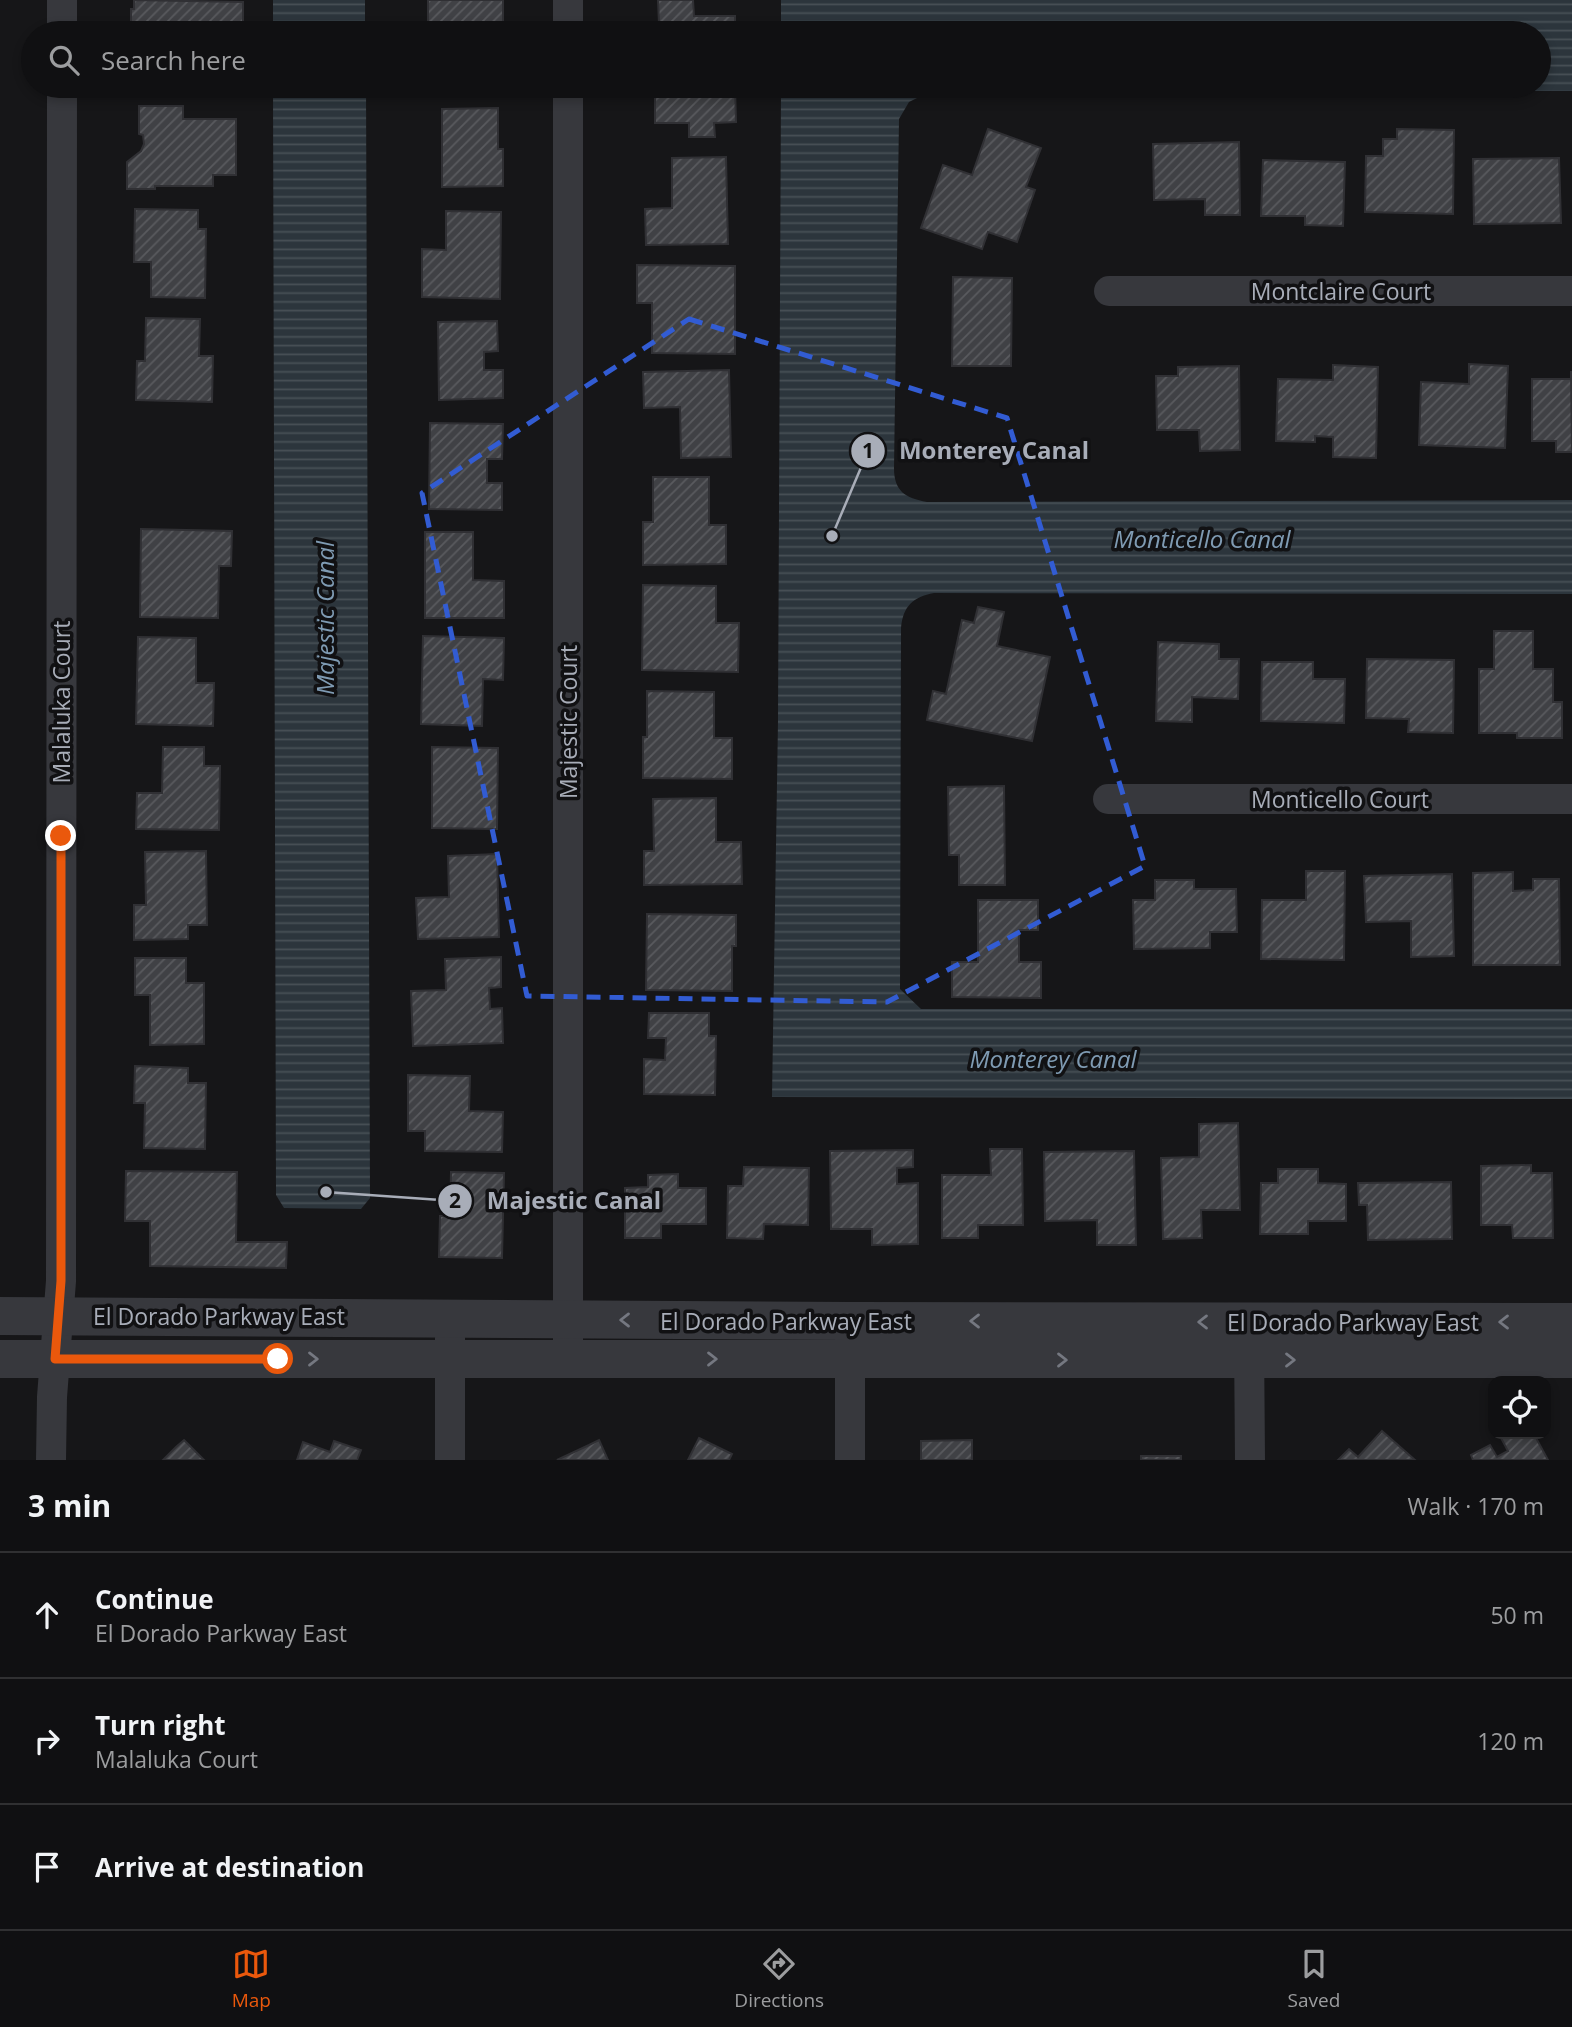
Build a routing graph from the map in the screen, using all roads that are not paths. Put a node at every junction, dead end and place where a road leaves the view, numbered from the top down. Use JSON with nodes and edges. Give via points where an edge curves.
{"nodes":[{"id":1,"x":62,"y":0,"type":"edge"},
{"id":2,"x":568,"y":0,"type":"edge"},
{"id":3,"x":62,"y":21,"type":"edge"},
{"id":4,"x":568,"y":21,"type":"edge"},
{"id":5,"x":62,"y":98,"type":"edge"},
{"id":6,"x":568,"y":98,"type":"edge"},
{"id":7,"x":1109,"y":291,"type":"dead end"},
{"id":8,"x":1572,"y":291,"type":"edge"},
{"id":9,"x":1108,"y":799,"type":"dead end"},
{"id":10,"x":1572,"y":799,"type":"edge"},
{"id":11,"x":0,"y":1316,"type":"edge"},
{"id":12,"x":58,"y":1316,"type":"junction"},
{"id":13,"x":450,"y":1318,"type":"junction"},
{"id":14,"x":568,"y":1320,"type":"junction"},
{"id":15,"x":850,"y":1321,"type":"junction"},
{"id":16,"x":1249,"y":1322,"type":"junction"},
{"id":17,"x":1572,"y":1322,"type":"edge"},
{"id":18,"x":0,"y":1359,"type":"edge"},
{"id":19,"x":55,"y":1359,"type":"junction"},
{"id":20,"x":450,"y":1359,"type":"junction"},
{"id":21,"x":569,"y":1359,"type":"junction"},
{"id":22,"x":1572,"y":1359,"type":"edge"},
{"id":23,"x":849,"y":1360,"type":"junction"},
{"id":24,"x":1250,"y":1360,"type":"junction"},
{"id":25,"x":51,"y":1460,"type":"edge"},
{"id":26,"x":450,"y":1460,"type":"edge"},
{"id":27,"x":850,"y":1460,"type":"edge"},
{"id":28,"x":1250,"y":1460,"type":"edge"}],
"edges":[{"from":1,"to":3,"type":"street"},
{"from":2,"to":4,"type":"street"},
{"from":5,"to":12,"type":"street","name":"Malaluka Court"},
{"from":6,"to":14,"type":"street","name":"Majestic Court"},
{"from":7,"to":8,"type":"street","name":"Montclaire Court"},
{"from":9,"to":10,"type":"street","name":"Monticello Court"},
{"from":11,"to":12,"type":"street","name":"El Dorado Parkway East"},
{"from":12,"to":13,"type":"street","name":"El Dorado Parkway East"},
{"from":12,"to":19,"type":"street","name":"Malaluka Court"},
{"from":13,"to":14,"type":"street","name":"El Dorado Parkway East"},
{"from":13,"to":20,"type":"street"},
{"from":15,"to":14,"type":"street","name":"El Dorado Parkway East","one_way":true},
{"from":14,"to":21,"type":"street","name":"Majestic Court"},
{"from":16,"to":15,"type":"street","name":"El Dorado Parkway East","one_way":true},
{"from":15,"to":23,"type":"street"},
{"from":17,"to":16,"type":"street","name":"El Dorado Parkway East","one_way":true},
{"from":16,"to":24,"type":"street"},
{"from":18,"to":19,"type":"street","name":"El Dorado Parkway East"},
{"from":19,"to":20,"type":"street","name":"El Dorado Parkway East","one_way":true},
{"from":19,"to":25,"type":"street","name":"Malaluka Court"},
{"from":20,"to":21,"type":"street","name":"El Dorado Parkway East"},
{"from":20,"to":26,"type":"street"},
{"from":21,"to":23,"type":"street","name":"El Dorado Parkway East","one_way":true},
{"from":24,"to":22,"type":"street","name":"El Dorado Parkway East","one_way":true},
{"from":23,"to":24,"type":"street","name":"El Dorado Parkway East","one_way":true},
{"from":23,"to":27,"type":"street"},
{"from":24,"to":28,"type":"street"}]}
